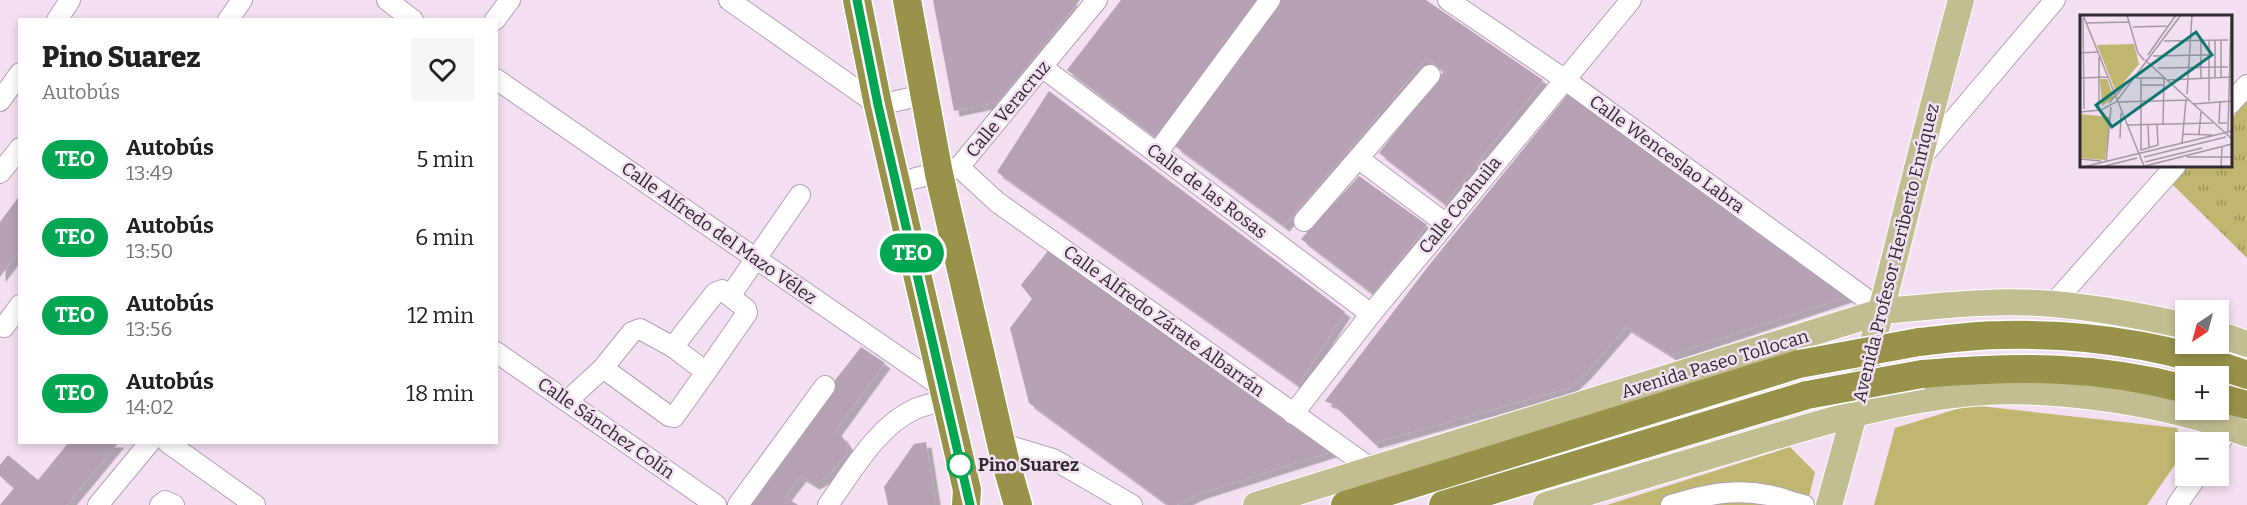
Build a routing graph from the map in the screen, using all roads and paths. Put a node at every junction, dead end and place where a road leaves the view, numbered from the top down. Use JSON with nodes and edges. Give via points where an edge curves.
{"nodes":[{"id":1,"x":70,"y":0,"type":"edge"},
{"id":2,"x":242,"y":0,"type":"edge"},
{"id":3,"x":387,"y":0,"type":"edge"},
{"id":4,"x":510,"y":0,"type":"edge"},
{"id":5,"x":729,"y":0,"type":"edge"},
{"id":6,"x":857,"y":0,"type":"edge"},
{"id":7,"x":907,"y":0,"type":"edge"},
{"id":8,"x":1097,"y":0,"type":"edge"},
{"id":9,"x":1270,"y":0,"type":"edge"},
{"id":10,"x":1448,"y":0,"type":"edge"},
{"id":11,"x":1631,"y":0,"type":"edge"},
{"id":12,"x":1961,"y":0,"type":"edge"},
{"id":13,"x":2055,"y":0,"type":"edge"},
{"id":14,"x":58,"y":18,"type":"edge"},
{"id":15,"x":229,"y":18,"type":"edge"},
{"id":16,"x":410,"y":18,"type":"edge"},
{"id":17,"x":496,"y":18,"type":"edge"},
{"id":18,"x":1042,"y":68,"type":"junction"},
{"id":19,"x":12,"y":74,"type":"edge"},
{"id":20,"x":1430,"y":75,"type":"dead end"},
{"id":21,"x":1564,"y":80,"type":"junction"},
{"id":22,"x":498,"y":81,"type":"edge"},
{"id":23,"x":2247,"y":85,"type":"edge"},
{"id":24,"x":924,"y":95,"type":"junction"},
{"id":25,"x":0,"y":101,"type":"edge"},
{"id":26,"x":2232,"y":102,"type":"edge"},
{"id":27,"x":878,"y":105,"type":"junction"},
{"id":28,"x":18,"y":150,"type":"edge"},
{"id":29,"x":1157,"y":153,"type":"junction"},
{"id":30,"x":1359,"y":159,"type":"junction"},
{"id":31,"x":1917,"y":163,"type":"junction"},
{"id":32,"x":2175,"y":166,"type":"edge"},
{"id":33,"x":949,"y":170,"type":"junction"},
{"id":34,"x":0,"y":173,"type":"edge"},
{"id":35,"x":897,"y":183,"type":"junction"},
{"id":36,"x":800,"y":195,"type":"dead end"},
{"id":37,"x":1304,"y":221,"type":"dead end"},
{"id":38,"x":1445,"y":224,"type":"junction"},
{"id":39,"x":756,"y":259,"type":"junction"},
{"id":40,"x":730,"y":296,"type":"junction"},
{"id":41,"x":2053,"y":304,"type":"junction"},
{"id":42,"x":18,"y":309,"type":"edge"},
{"id":43,"x":1883,"y":311,"type":"junction"},
{"id":44,"x":1371,"y":314,"type":"junction"},
{"id":45,"x":2175,"y":323,"type":"edge"},
{"id":46,"x":8,"y":330,"type":"edge"},
{"id":47,"x":2229,"y":338,"type":"edge"},
{"id":48,"x":2247,"y":344,"type":"edge"},
{"id":49,"x":673,"y":347,"type":"junction"},
{"id":50,"x":498,"y":353,"type":"edge"},
{"id":51,"x":603,"y":368,"type":"junction"},
{"id":52,"x":706,"y":372,"type":"junction"},
{"id":53,"x":2247,"y":375,"type":"edge"},
{"id":54,"x":825,"y":386,"type":"dead end"},
{"id":55,"x":2175,"y":386,"type":"edge"},
{"id":56,"x":944,"y":393,"type":"junction"},
{"id":57,"x":567,"y":401,"type":"junction"},
{"id":58,"x":1856,"y":412,"type":"junction"},
{"id":59,"x":1293,"y":414,"type":"junction"},
{"id":60,"x":2236,"y":428,"type":"edge"},
{"id":61,"x":148,"y":444,"type":"edge"},
{"id":62,"x":170,"y":444,"type":"edge"},
{"id":63,"x":1003,"y":444,"type":"junction"},
{"id":64,"x":1373,"y":470,"type":"junction"},
{"id":65,"x":1008,"y":472,"type":"junction"},
{"id":66,"x":2190,"y":486,"type":"edge"},
{"id":67,"x":1704,"y":499,"type":"edge"},
{"id":68,"x":968,"y":500,"type":"edge"},
{"id":69,"x":837,"y":502,"type":"edge"},
{"id":70,"x":98,"y":505,"type":"edge"},
{"id":71,"x":160,"y":505,"type":"edge"},
{"id":72,"x":174,"y":505,"type":"edge"},
{"id":73,"x":255,"y":505,"type":"edge"},
{"id":74,"x":716,"y":505,"type":"edge"},
{"id":75,"x":738,"y":505,"type":"edge"},
{"id":76,"x":1018,"y":505,"type":"edge"},
{"id":77,"x":1035,"y":505,"type":"edge"},
{"id":78,"x":1132,"y":505,"type":"edge"},
{"id":79,"x":1256,"y":505,"type":"edge"},
{"id":80,"x":1345,"y":505,"type":"edge"},
{"id":81,"x":1443,"y":505,"type":"edge"},
{"id":82,"x":1546,"y":505,"type":"edge"},
{"id":83,"x":1671,"y":505,"type":"edge"},
{"id":84,"x":1804,"y":505,"type":"edge"},
{"id":85,"x":1829,"y":505,"type":"edge"},
{"id":86,"x":2177,"y":505,"type":"edge"}],
"edges":[{"from":1,"to":14,"type":"street"},
{"from":2,"to":15,"type":"street"},
{"from":3,"to":16,"type":"street"},
{"from":4,"to":17,"type":"street"},
{"from":5,"to":27,"type":"street"},
{"from":6,"to":27,"type":"highway"},
{"from":7,"to":24,"type":"highway"},
{"from":8,"to":18,"type":"street","name":"Calle Veracruz"},
{"from":9,"to":29,"type":"street"},
{"from":10,"to":21,"type":"street","name":"Calle Wenceslao Labra"},
{"from":11,"to":21,"type":"street","name":"Calle Coahuila"},
{"from":12,"to":31,"type":"main road","name":"Avenida Profesor Heriberto Enríquez"},
{"from":13,"to":31,"type":"street"},
{"from":18,"to":29,"type":"street","name":"Calle de las Rosas"},
{"from":18,"to":33,"type":"street","name":"Calle Veracruz"},
{"from":19,"to":25,"type":"street"},
{"from":20,"to":30,"type":"street"},
{"from":21,"to":38,"type":"street","name":"Calle Coahuila"},
{"from":21,"to":43,"type":"street","name":"Calle Wenceslao Labra"},
{"from":22,"to":39,"type":"street","name":"Calle Alfredo del Mazo Vélez"},
{"from":23,"to":26,"type":"street"},
{"from":24,"to":27,"type":"street"},
{"from":24,"to":33,"type":"highway"},
{"from":27,"to":35,"type":"highway"},
{"from":28,"to":34,"type":"street"},
{"from":29,"to":44,"type":"street","name":"Calle de las Rosas"},
{"from":30,"to":37,"type":"street"},
{"from":30,"to":38,"type":"street"},
{"from":31,"to":43,"type":"main road","name":"Avenida Profesor Heriberto Enríquez"},
{"from":32,"to":41,"type":"street"},
{"from":33,"to":35,"type":"street"},
{"from":33,"to":59,"type":"street","name":"Calle Alfredo Zárate Albarrán"},
{"from":33,"to":63,"type":"highway"},
{"from":35,"to":56,"type":"highway"},
{"from":36,"to":39,"type":"street"},
{"from":38,"to":44,"type":"street","name":"Calle Coahuila"},
{"from":39,"to":40,"type":"street"},
{"from":39,"to":56,"type":"street","name":"Calle Alfredo del Mazo Vélez"},
{"from":40,"to":49,"type":"street","via":[[717,291]]},
{"from":40,"to":52,"type":"street","via":[[747,313]]},
{"from":41,"to":43,"type":"main road","name":"Avenida Paseo Tollocan","via":[[1977,303]]},
{"from":41,"to":45,"type":"main road","name":"Avenida Paseo Tollocan"},
{"from":42,"to":46,"type":"street"},
{"from":43,"to":58,"type":"main road","name":"Avenida Profesor Heriberto Enríquez"},
{"from":43,"to":64,"type":"main road","name":"Avenida Paseo Tollocan"},
{"from":44,"to":59,"type":"street","name":"Calle Coahuila"},
{"from":47,"to":48,"type":"main road"},
{"from":49,"to":51,"type":"street","via":[[640,329],[632,332]]},
{"from":49,"to":52,"type":"street"},
{"from":50,"to":57,"type":"street","name":"Calle Sánchez Colín"},
{"from":51,"to":52,"type":"street","via":[[674,417]]},
{"from":51,"to":57,"type":"street"},
{"from":53,"to":80,"type":"highway","name":"Avenida Paseo Tollocan","bridge":true,"via":[[2144,345],[2068,337],[2002,334],[1919,342],[1799,364]]},
{"from":54,"to":75,"type":"street"},
{"from":55,"to":81,"type":"highway","bridge":true,"via":[[2069,368],[1922,374],[1807,395]]},
{"from":56,"to":68,"type":"highway"},
{"from":56,"to":69,"type":"street","via":[[896,421],[873,443]]},
{"from":57,"to":74,"type":"street","name":"Calle Sánchez Colín"},
{"from":58,"to":60,"type":"main road","via":[[1971,393],[2032,392],[2163,409]]},
{"from":58,"to":82,"type":"main road"},
{"from":58,"to":85,"type":"main road","name":"Avenida Profesor Heriberto Enríquez"},
{"from":59,"to":64,"type":"street","name":"Calle Alfredo Zárate Albarrán"},
{"from":61,"to":70,"type":"street"},
{"from":62,"to":73,"type":"street"},
{"from":63,"to":65,"type":"highway"},
{"from":63,"to":78,"type":"street","via":[[1053,459]]},
{"from":64,"to":79,"type":"main road","name":"Avenida Paseo Tollocan"},
{"from":65,"to":76,"type":"highway"},
{"from":65,"to":77,"type":"highway"},
{"from":66,"to":86,"type":"street"},
{"from":67,"to":83,"type":"street"},
{"from":67,"to":84,"type":"street","via":[[1741,491]]},
{"from":71,"to":72,"type":"street","via":[[165,501]]}]}
